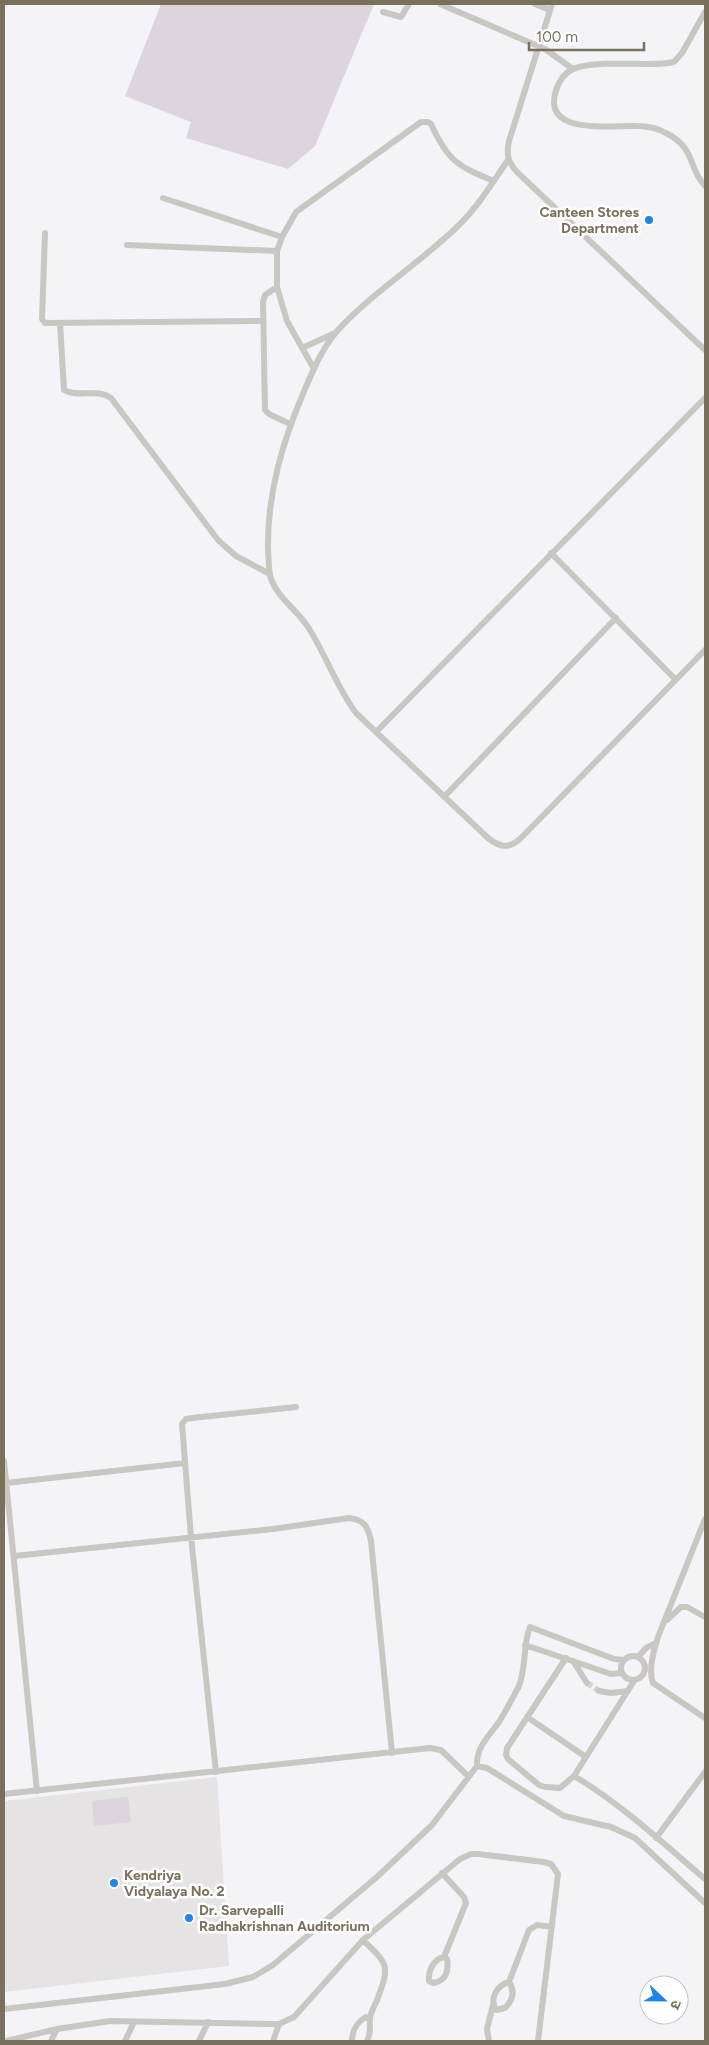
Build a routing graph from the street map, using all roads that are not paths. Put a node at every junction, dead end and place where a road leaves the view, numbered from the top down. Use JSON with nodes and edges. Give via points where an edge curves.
{"nodes":[{"id":1,"x":409,"y":4,"type":"edge"},
{"id":2,"x":440,"y":4,"type":"edge"},
{"id":3,"x":535,"y":4,"type":"edge"},
{"id":4,"x":551,"y":7,"type":"edge"},
{"id":5,"x":383,"y":12,"type":"dead end"},
{"id":6,"x":705,"y":12,"type":"edge"},
{"id":7,"x":538,"y":46,"type":"junction"},
{"id":8,"x":572,"y":69,"type":"junction"},
{"id":9,"x":508,"y":160,"type":"junction"},
{"id":10,"x":494,"y":181,"type":"junction"},
{"id":11,"x":705,"y":186,"type":"edge"},
{"id":12,"x":163,"y":198,"type":"dead end"},
{"id":13,"x":45,"y":233,"type":"dead end"},
{"id":14,"x":282,"y":238,"type":"junction"},
{"id":15,"x":127,"y":244,"type":"dead end"},
{"id":16,"x":277,"y":251,"type":"junction"},
{"id":17,"x":277,"y":287,"type":"junction"},
{"id":18,"x":262,"y":321,"type":"junction"},
{"id":19,"x":60,"y":323,"type":"junction"},
{"id":20,"x":336,"y":332,"type":"junction"},
{"id":21,"x":302,"y":348,"type":"junction"},
{"id":22,"x":705,"y":350,"type":"edge"},
{"id":23,"x":314,"y":369,"type":"junction"},
{"id":24,"x":705,"y":398,"type":"edge"},
{"id":25,"x":290,"y":424,"type":"junction"},
{"id":26,"x":552,"y":553,"type":"junction"},
{"id":27,"x":270,"y":574,"type":"junction"},
{"id":28,"x":616,"y":618,"type":"junction"},
{"id":29,"x":705,"y":650,"type":"edge"},
{"id":30,"x":675,"y":679,"type":"junction"},
{"id":31,"x":376,"y":732,"type":"junction"},
{"id":32,"x":444,"y":797,"type":"junction"},
{"id":33,"x":296,"y":1407,"type":"dead end"},
{"id":34,"x":4,"y":1460,"type":"edge"},
{"id":35,"x":185,"y":1463,"type":"junction"},
{"id":36,"x":6,"y":1483,"type":"junction"},
{"id":37,"x":705,"y":1519,"type":"edge"},
{"id":38,"x":191,"y":1536,"type":"junction"},
{"id":39,"x":14,"y":1556,"type":"junction"},
{"id":40,"x":705,"y":1617,"type":"edge"},
{"id":41,"x":664,"y":1624,"type":"junction"},
{"id":42,"x":656,"y":1644,"type":"junction"},
{"id":43,"x":525,"y":1645,"type":"junction"},
{"id":44,"x":569,"y":1660,"type":"junction"},
{"id":45,"x":623,"y":1660,"type":"junction"},
{"id":46,"x":641,"y":1660,"type":"junction"},
{"id":47,"x":651,"y":1666,"type":"junction"},
{"id":48,"x":621,"y":1673,"type":"junction"},
{"id":49,"x":643,"y":1676,"type":"junction"},
{"id":50,"x":652,"y":1679,"type":"junction"},
{"id":51,"x":634,"y":1681,"type":"junction"},
{"id":52,"x":587,"y":1683,"type":"tunnel mouth"},
{"id":53,"x":599,"y":1691,"type":"tunnel mouth"},
{"id":54,"x":628,"y":1691,"type":"junction"},
{"id":55,"x":527,"y":1717,"type":"junction"},
{"id":56,"x":705,"y":1718,"type":"edge"},
{"id":57,"x":392,"y":1753,"type":"junction"},
{"id":58,"x":586,"y":1757,"type":"junction"},
{"id":59,"x":477,"y":1766,"type":"junction"},
{"id":60,"x":216,"y":1772,"type":"junction"},
{"id":61,"x":705,"y":1772,"type":"edge"},
{"id":62,"x":468,"y":1776,"type":"junction"},
{"id":63,"x":574,"y":1776,"type":"junction"},
{"id":64,"x":37,"y":1791,"type":"junction"},
{"id":65,"x":4,"y":1794,"type":"edge"},
{"id":66,"x":656,"y":1838,"type":"junction"},
{"id":67,"x":442,"y":1873,"type":"junction"},
{"id":68,"x":705,"y":1879,"type":"edge"},
{"id":69,"x":705,"y":1903,"type":"edge"},
{"id":70,"x":552,"y":1927,"type":"junction"},
{"id":71,"x":363,"y":1940,"type":"junction"},
{"id":72,"x":444,"y":1957,"type":"dead end"},
{"id":73,"x":509,"y":1982,"type":"junction"},
{"id":74,"x":493,"y":2005,"type":"junction"},
{"id":75,"x":4,"y":2009,"type":"edge"},
{"id":76,"x":370,"y":2019,"type":"junction"},
{"id":77,"x":134,"y":2022,"type":"junction"},
{"id":78,"x":208,"y":2022,"type":"junction"},
{"id":79,"x":279,"y":2024,"type":"junction"},
{"id":80,"x":57,"y":2030,"type":"junction"},
{"id":81,"x":6,"y":2041,"type":"edge"},
{"id":82,"x":52,"y":2041,"type":"edge"},
{"id":83,"x":125,"y":2041,"type":"edge"},
{"id":84,"x":199,"y":2041,"type":"edge"},
{"id":85,"x":273,"y":2041,"type":"edge"},
{"id":86,"x":352,"y":2041,"type":"edge"},
{"id":87,"x":367,"y":2041,"type":"edge"},
{"id":88,"x":489,"y":2041,"type":"edge"},
{"id":89,"x":538,"y":2041,"type":"edge"}],
"edges":[{"from":1,"to":5,"type":"street","via":[[401,17]]},
{"from":2,"to":7,"type":"street"},
{"from":3,"to":4,"type":"street"},
{"from":4,"to":7,"type":"street"},
{"from":6,"to":8,"type":"street","via":[[674,62]]},
{"from":7,"to":8,"type":"street"},
{"from":7,"to":9,"type":"street","via":[[509,141]]},
{"from":8,"to":11,"type":"street","via":[[557,89],[555,106],[561,117],[582,126],[638,126],[666,132],[688,151]]},
{"from":9,"to":10,"type":"street"},
{"from":9,"to":22,"type":"street"},
{"from":10,"to":14,"type":"street","via":[[455,162],[445,151],[431,124],[421,122],[296,212]]},
{"from":10,"to":20,"type":"street","via":[[458,226]]},
{"from":12,"to":14,"type":"street"},
{"from":13,"to":19,"type":"street","via":[[42,321]]},
{"from":14,"to":16,"type":"street"},
{"from":15,"to":16,"type":"street"},
{"from":16,"to":17,"type":"street"},
{"from":17,"to":18,"type":"street","via":[[264,298]]},
{"from":17,"to":21,"type":"street","via":[[287,321]]},
{"from":18,"to":19,"type":"street"},
{"from":18,"to":25,"type":"street","via":[[265,410]]},
{"from":19,"to":27,"type":"street","via":[[64,390],[103,394],[110,398],[218,540],[236,556]]},
{"from":20,"to":21,"type":"street"},
{"from":20,"to":23,"type":"street"},
{"from":21,"to":23,"type":"street"},
{"from":23,"to":25,"type":"street"},
{"from":24,"to":26,"type":"street"},
{"from":25,"to":27,"type":"street","via":[[269,509]]},
{"from":26,"to":28,"type":"street"},
{"from":26,"to":31,"type":"street"},
{"from":27,"to":31,"type":"street","via":[[275,587],[315,638],[346,700]]},
{"from":28,"to":30,"type":"street"},
{"from":28,"to":32,"type":"street"},
{"from":29,"to":30,"type":"street"},
{"from":30,"to":32,"type":"street","via":[[516,843],[508,847],[495,844]]},
{"from":31,"to":32,"type":"street"},
{"from":33,"to":35,"type":"street","via":[[186,1419],[182,1428]]},
{"from":34,"to":36,"type":"street"},
{"from":35,"to":36,"type":"street"},
{"from":35,"to":38,"type":"street"},
{"from":36,"to":39,"type":"street"},
{"from":37,"to":41,"type":"street"},
{"from":38,"to":39,"type":"street"},
{"from":38,"to":57,"type":"street","via":[[349,1518],[364,1523],[371,1542]]},
{"from":38,"to":60,"type":"street"},
{"from":39,"to":64,"type":"street"},
{"from":40,"to":41,"type":"street","via":[[681,1607]]},
{"from":41,"to":42,"type":"street"},
{"from":42,"to":46,"type":"street","via":[[646,1648]]},
{"from":42,"to":47,"type":"street"},
{"from":43,"to":44,"type":"street"},
{"from":43,"to":45,"type":"street","via":[[530,1627]]},
{"from":43,"to":59,"type":"street","via":[[522,1678],[480,1748]]},
{"from":44,"to":48,"type":"street","via":[[611,1674]]},
{"from":44,"to":52,"type":"street"},
{"from":44,"to":55,"type":"street"},
{"from":45,"to":46,"type":"street","via":[[629,1656]]},
{"from":45,"to":48,"type":"street"},
{"from":46,"to":47,"type":"street"},
{"from":46,"to":49,"type":"street","via":[[645,1670]]},
{"from":47,"to":50,"type":"street"},
{"from":48,"to":51,"type":"street"},
{"from":49,"to":50,"type":"street"},
{"from":49,"to":51,"type":"street"},
{"from":50,"to":56,"type":"street","via":[[653,1683]]},
{"from":51,"to":54,"type":"street"},
{"from":53,"to":54,"type":"street"},
{"from":54,"to":58,"type":"street"},
{"from":55,"to":58,"type":"street"},
{"from":55,"to":63,"type":"street","via":[[507,1748],[508,1759],[544,1787],[560,1788]]},
{"from":57,"to":60,"type":"street"},
{"from":57,"to":62,"type":"street","via":[[436,1748]]},
{"from":58,"to":63,"type":"street"},
{"from":59,"to":62,"type":"street"},
{"from":59,"to":69,"type":"street","via":[[486,1768],[564,1816],[611,1827],[635,1838]]},
{"from":60,"to":64,"type":"street"},
{"from":61,"to":66,"type":"street"},
{"from":62,"to":75,"type":"street","via":[[423,1835],[291,1952],[261,1973],[225,1984]]},
{"from":63,"to":66,"type":"street"},
{"from":64,"to":65,"type":"street"},
{"from":66,"to":68,"type":"street"},
{"from":67,"to":70,"type":"street","via":[[466,1856],[478,1854],[551,1864],[556,1868],[559,1882]]},
{"from":67,"to":71,"type":"street"},
{"from":67,"to":72,"type":"street","via":[[466,1903]]},
{"from":70,"to":73,"type":"street","via":[[531,1927]]},
{"from":70,"to":89,"type":"street"},
{"from":71,"to":76,"type":"street","via":[[381,1958],[386,1969]]},
{"from":71,"to":79,"type":"street","via":[[299,2012]]},
{"from":73,"to":74,"type":"street","via":[[498,1988]]},
{"from":73,"to":74,"type":"street","via":[[513,1993],[509,2003],[501,2010],[496,2010]]},
{"from":74,"to":88,"type":"street","via":[[487,2029]]},
{"from":76,"to":86,"type":"street","via":[[366,2017],[359,2023]]},
{"from":76,"to":87,"type":"street","via":[[372,2028]]},
{"from":77,"to":78,"type":"street"},
{"from":77,"to":80,"type":"street","via":[[100,2022]]},
{"from":77,"to":83,"type":"street"},
{"from":78,"to":79,"type":"street"},
{"from":78,"to":84,"type":"street"},
{"from":79,"to":85,"type":"street"},
{"from":80,"to":81,"type":"street"},
{"from":80,"to":82,"type":"street"}]}
